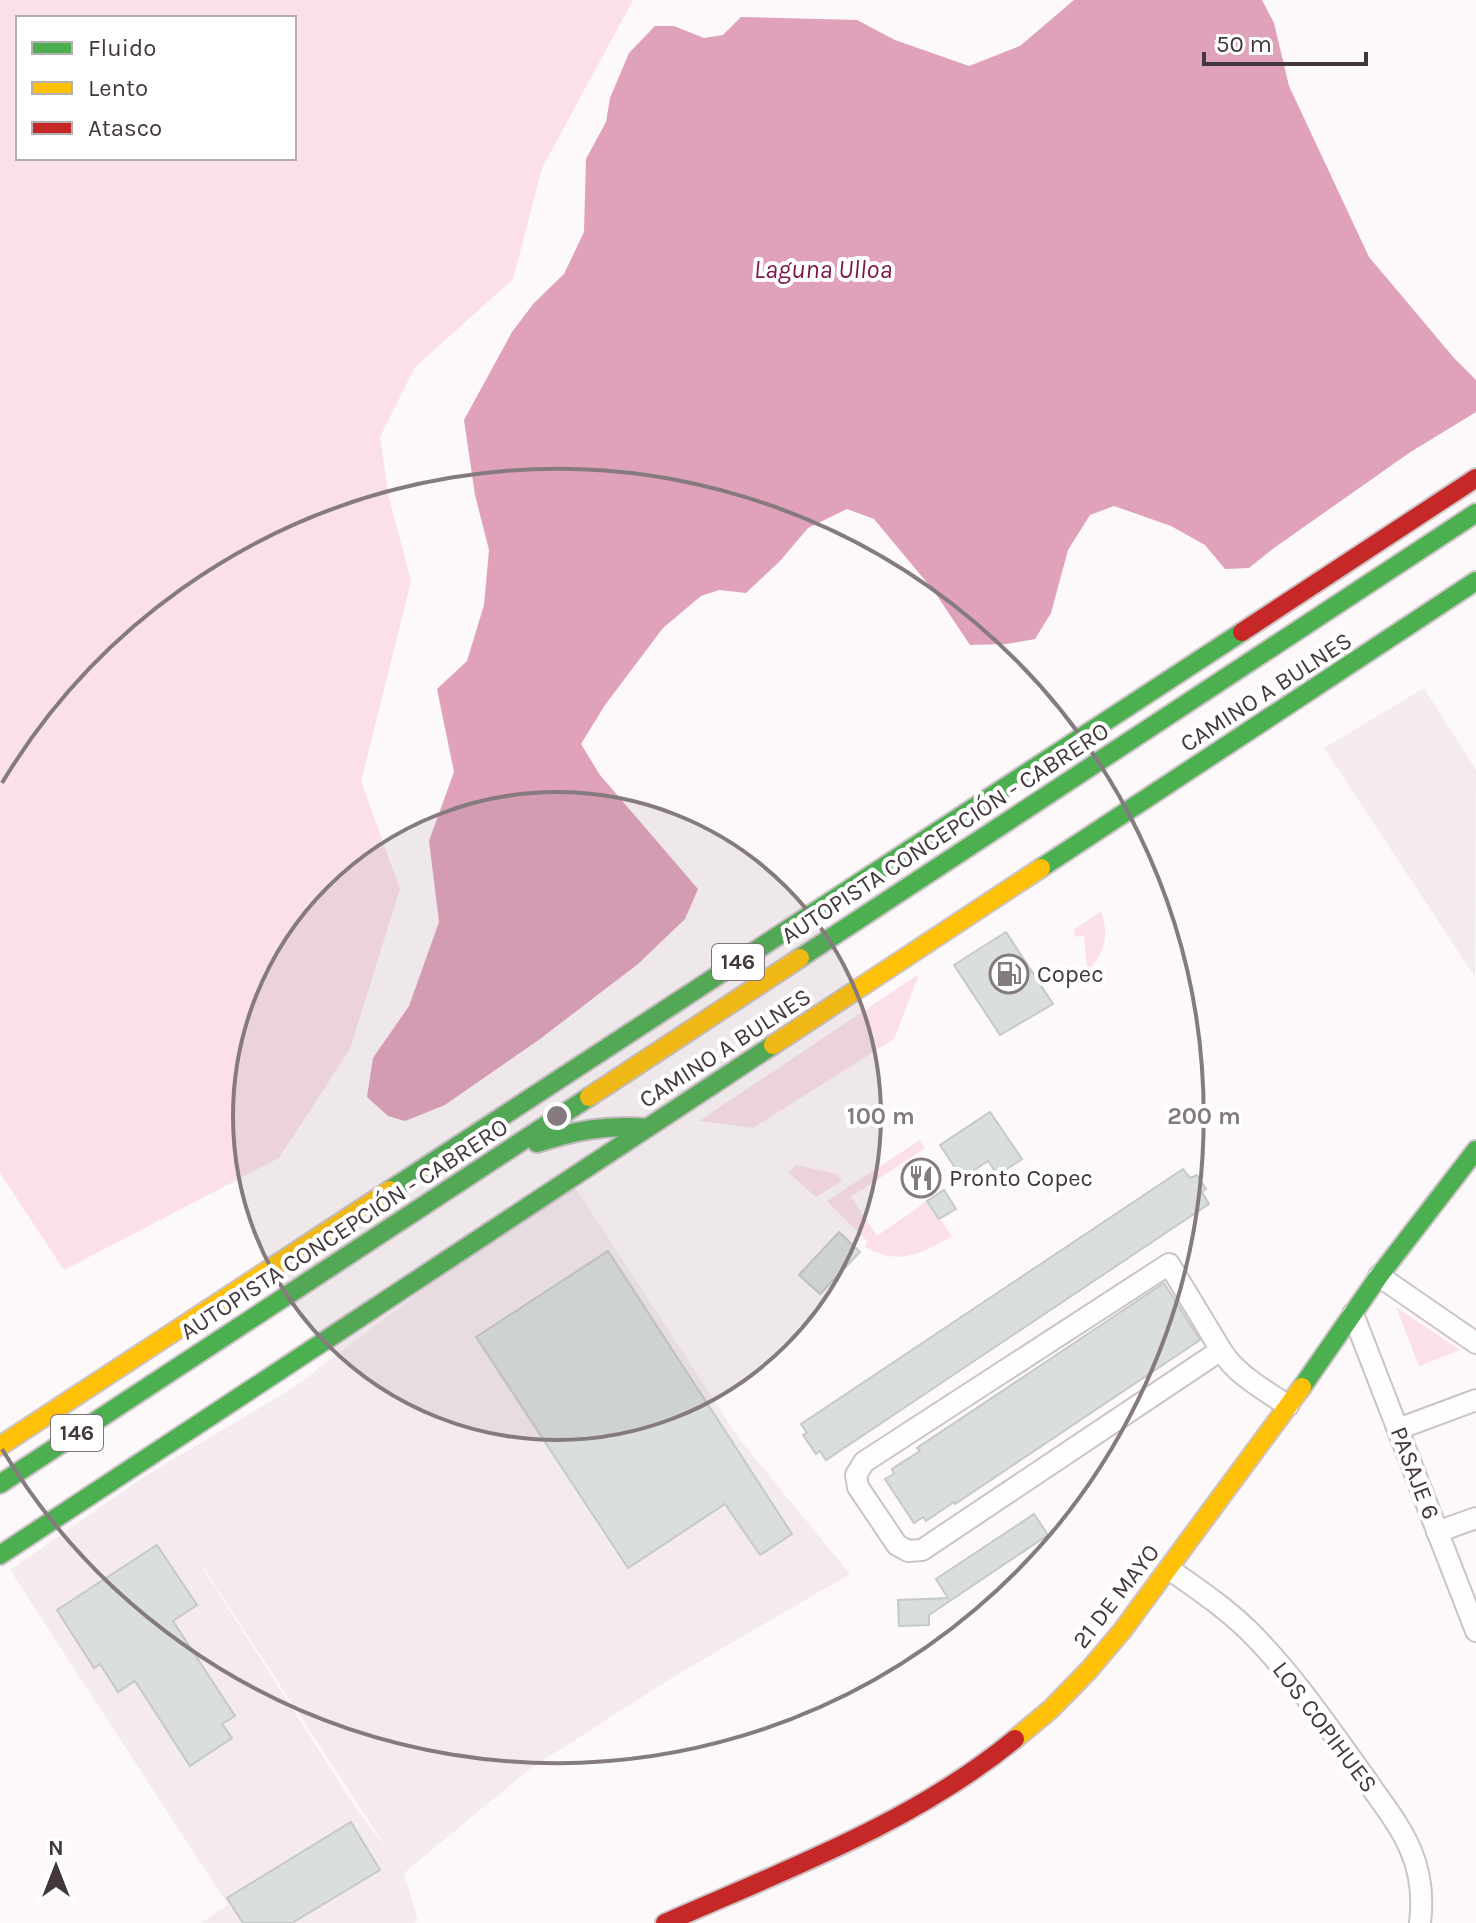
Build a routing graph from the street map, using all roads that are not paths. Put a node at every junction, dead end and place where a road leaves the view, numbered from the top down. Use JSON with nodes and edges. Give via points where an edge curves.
{"nodes":[{"id":1,"x":1476,"y":478,"type":"edge"},
{"id":2,"x":1476,"y":513,"type":"edge"},
{"id":3,"x":1476,"y":581,"type":"edge"},
{"id":4,"x":647,"y":1128,"type":"junction"},
{"id":5,"x":1476,"y":1150,"type":"edge"},
{"id":6,"x":499,"y":1155,"type":"junction"},
{"id":7,"x":1379,"y":1276,"type":"junction"},
{"id":8,"x":1353,"y":1314,"type":"junction"},
{"id":9,"x":1476,"y":1343,"type":"edge"},
{"id":10,"x":1221,"y":1350,"type":"junction"},
{"id":11,"x":1476,"y":1400,"type":"edge"},
{"id":12,"x":1288,"y":1406,"type":"junction"},
{"id":13,"x":1398,"y":1429,"type":"junction"},
{"id":14,"x":0,"y":1446,"type":"edge"},
{"id":15,"x":0,"y":1484,"type":"edge"},
{"id":16,"x":1476,"y":1518,"type":"edge"},
{"id":17,"x":1437,"y":1532,"type":"junction"},
{"id":18,"x":0,"y":1555,"type":"edge"},
{"id":19,"x":1169,"y":1569,"type":"junction"},
{"id":20,"x":1476,"y":1631,"type":"edge"},
{"id":21,"x":665,"y":1923,"type":"edge"},
{"id":22,"x":1420,"y":1923,"type":"edge"}],
"edges":[{"from":1,"to":14,"type":"main road","name":"AUTOPISTA CONCEPCIÓN - CABRERO","number":"146"},
{"from":2,"to":6,"type":"main road","name":"AUTOPISTA CONCEPCIÓN - CABRERO","number":"146"},
{"from":3,"to":4,"type":"main road","name":"CAMINO A BULNES"},
{"from":4,"to":6,"type":"main road","via":[[588,1128]]},
{"from":4,"to":18,"type":"main road","name":"CAMINO A BULNES"},
{"from":5,"to":7,"type":"main road","name":"21 DE MAYO"},
{"from":6,"to":15,"type":"main road","name":"AUTOPISTA CONCEPCIÓN - CABRERO","number":"146"},
{"from":7,"to":8,"type":"main road","name":"21 DE MAYO"},
{"from":7,"to":9,"type":"street"},
{"from":8,"to":12,"type":"main road","name":"21 DE MAYO"},
{"from":8,"to":13,"type":"street","name":"PASAJE 6"},
{"from":10,"to":10,"type":"street","via":[[1169,1264],[864,1462],[856,1475],[858,1487],[897,1545],[922,1550]]},
{"from":10,"to":12,"type":"street","via":[[1238,1371]]},
{"from":11,"to":13,"type":"street"},
{"from":12,"to":19,"type":"main road","name":"21 DE MAYO"},
{"from":13,"to":17,"type":"street","name":"PASAJE 6"},
{"from":16,"to":17,"type":"street"},
{"from":17,"to":20,"type":"street","name":"PASAJE 6"},
{"from":19,"to":21,"type":"main road","name":"21 DE MAYO","via":[[1051,1709],[963,1778],[881,1826]]},
{"from":19,"to":22,"type":"street","name":"LOS COPIHUES","via":[[1263,1645],[1377,1795],[1404,1835],[1417,1867]]}]}
